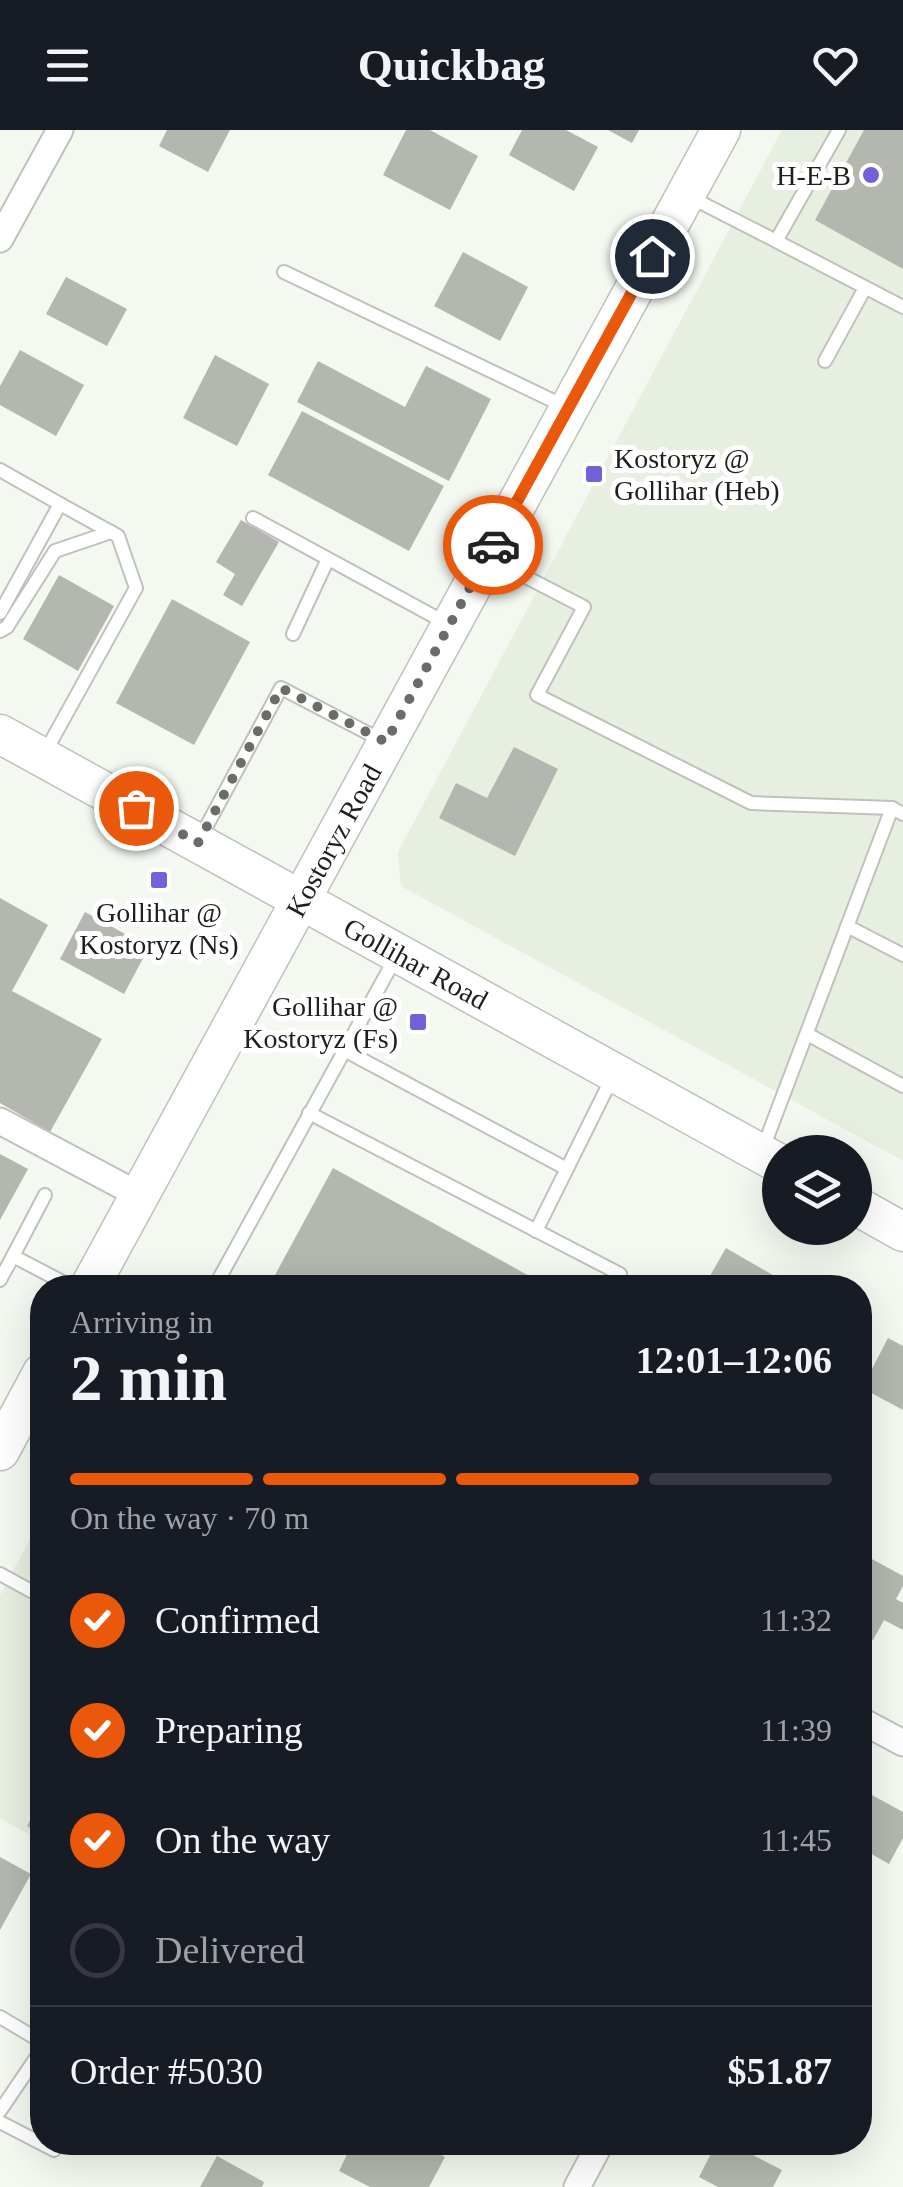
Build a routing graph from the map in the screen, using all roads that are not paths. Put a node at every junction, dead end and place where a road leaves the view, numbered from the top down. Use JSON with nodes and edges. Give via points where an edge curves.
{"nodes":[{"id":1,"x":60,"y":130,"type":"edge"},
{"id":2,"x":720,"y":130,"type":"edge"},
{"id":3,"x":840,"y":130,"type":"edge"},
{"id":4,"x":685,"y":195,"type":"junction"},
{"id":5,"x":0,"y":239,"type":"edge"},
{"id":6,"x":776,"y":242,"type":"junction"},
{"id":7,"x":284,"y":272,"type":"dead end"},
{"id":8,"x":865,"y":288,"type":"junction"},
{"id":9,"x":903,"y":308,"type":"edge"},
{"id":10,"x":825,"y":362,"type":"dead end"},
{"id":11,"x":568,"y":408,"type":"junction"},
{"id":12,"x":0,"y":470,"type":"edge"},
{"id":13,"x":60,"y":504,"type":"junction"},
{"id":14,"x":254,"y":518,"type":"dead end"},
{"id":15,"x":111,"y":532,"type":"junction"},
{"id":16,"x":487,"y":557,"type":"junction"},
{"id":17,"x":328,"y":559,"type":"junction"},
{"id":18,"x":0,"y":613,"type":"edge"},
{"id":19,"x":450,"y":625,"type":"junction"},
{"id":20,"x":0,"y":631,"type":"edge"},
{"id":21,"x":292,"y":634,"type":"dead end"},
{"id":22,"x":0,"y":734,"type":"edge"},
{"id":23,"x":386,"y":742,"type":"junction"},
{"id":24,"x":43,"y":756,"type":"junction"},
{"id":25,"x":898,"y":811,"type":"edge"},
{"id":26,"x":198,"y":843,"type":"junction"},
{"id":27,"x":300,"y":899,"type":"junction"},
{"id":28,"x":847,"y":926,"type":"junction"},
{"id":29,"x":398,"y":952,"type":"junction"},
{"id":30,"x":903,"y":955,"type":"edge"},
{"id":31,"x":806,"y":1034,"type":"junction"},
{"id":32,"x":344,"y":1050,"type":"junction"},
{"id":33,"x":615,"y":1072,"type":"junction"},
{"id":34,"x":903,"y":1086,"type":"edge"},
{"id":35,"x":310,"y":1113,"type":"junction"},
{"id":36,"x":0,"y":1122,"type":"edge"},
{"id":37,"x":777,"y":1135,"type":"edge"},
{"id":38,"x":762,"y":1153,"type":"edge"},
{"id":39,"x":567,"y":1170,"type":"junction"},
{"id":40,"x":45,"y":1195,"type":"dead end"},
{"id":41,"x":139,"y":1195,"type":"junction"},
{"id":42,"x":872,"y":1215,"type":"edge"},
{"id":43,"x":536,"y":1231,"type":"junction"},
{"id":44,"x":903,"y":1232,"type":"edge"},
{"id":45,"x":13,"y":1256,"type":"junction"},
{"id":46,"x":49,"y":1275,"type":"edge"},
{"id":47,"x":96,"y":1275,"type":"edge"},
{"id":48,"x":221,"y":1275,"type":"edge"},
{"id":49,"x":620,"y":1275,"type":"edge"},
{"id":50,"x":0,"y":1280,"type":"edge"},
{"id":51,"x":30,"y":1390,"type":"edge"},
{"id":52,"x":0,"y":1450,"type":"edge"},
{"id":53,"x":0,"y":1574,"type":"edge"},
{"id":54,"x":30,"y":1590,"type":"edge"},
{"id":55,"x":872,"y":1726,"type":"edge"},
{"id":56,"x":903,"y":1743,"type":"edge"},
{"id":57,"x":0,"y":2017,"type":"edge"},
{"id":58,"x":30,"y":2037,"type":"edge"},
{"id":59,"x":30,"y":2064,"type":"edge"},
{"id":60,"x":0,"y":2111,"type":"edge"},
{"id":61,"x":0,"y":2122,"type":"edge"},
{"id":62,"x":30,"y":2138,"type":"edge"},
{"id":63,"x":593,"y":2155,"type":"edge"},
{"id":64,"x":577,"y":2187,"type":"edge"}],
"edges":[{"from":1,"to":5,"type":"street"},
{"from":2,"to":4,"type":"main road","name":"Kostoryz Road"},
{"from":3,"to":6,"type":"lane"},
{"from":4,"to":6,"type":"lane"},
{"from":4,"to":11,"type":"main road","name":"Kostoryz Road"},
{"from":6,"to":8,"type":"lane"},
{"from":7,"to":11,"type":"lane"},
{"from":8,"to":9,"type":"lane"},
{"from":8,"to":10,"type":"lane"},
{"from":11,"to":16,"type":"main road","name":"Kostoryz Road"},
{"from":12,"to":13,"type":"lane"},
{"from":13,"to":15,"type":"lane"},
{"from":13,"to":18,"type":"lane"},
{"from":14,"to":17,"type":"lane"},
{"from":15,"to":20,"type":"lane","via":[[55,551]]},
{"from":15,"to":24,"type":"lane","via":[[136,588]]},
{"from":16,"to":19,"type":"main road","name":"Kostoryz Road"},
{"from":16,"to":25,"type":"lane","via":[[584,607],[538,694],[752,804]]},
{"from":17,"to":19,"type":"lane"},
{"from":17,"to":21,"type":"lane"},
{"from":19,"to":23,"type":"main road","name":"Kostoryz Road"},
{"from":22,"to":24,"type":"main road","name":"Gollihar Road"},
{"from":23,"to":26,"type":"lane","via":[[281,688]]},
{"from":23,"to":27,"type":"main road","name":"Kostoryz Road"},
{"from":24,"to":26,"type":"main road","name":"Gollihar Road"},
{"from":25,"to":28,"type":"lane"},
{"from":26,"to":27,"type":"main road","name":"Gollihar Road"},
{"from":27,"to":29,"type":"main road","name":"Gollihar Road"},
{"from":27,"to":41,"type":"main road","name":"Kostoryz Road"},
{"from":28,"to":30,"type":"lane"},
{"from":28,"to":31,"type":"lane"},
{"from":29,"to":32,"type":"lane"},
{"from":29,"to":33,"type":"main road","name":"Gollihar Road"},
{"from":31,"to":34,"type":"lane"},
{"from":31,"to":37,"type":"lane"},
{"from":32,"to":35,"type":"lane"},
{"from":32,"to":39,"type":"lane"},
{"from":33,"to":38,"type":"main road","name":"Gollihar Road"},
{"from":33,"to":39,"type":"lane"},
{"from":35,"to":43,"type":"lane"},
{"from":35,"to":48,"type":"lane"},
{"from":36,"to":41,"type":"street"},
{"from":39,"to":43,"type":"lane"},
{"from":40,"to":45,"type":"lane"},
{"from":41,"to":47,"type":"main road","name":"Kostoryz Road"},
{"from":42,"to":44,"type":"main road"},
{"from":43,"to":49,"type":"lane"},
{"from":45,"to":46,"type":"lane"},
{"from":45,"to":50,"type":"lane"},
{"from":51,"to":52,"type":"main road"},
{"from":53,"to":54,"type":"lane"},
{"from":55,"to":56,"type":"street"},
{"from":57,"to":58,"type":"lane"},
{"from":59,"to":60,"type":"lane"},
{"from":61,"to":62,"type":"lane"},
{"from":63,"to":64,"type":"street"}]}
